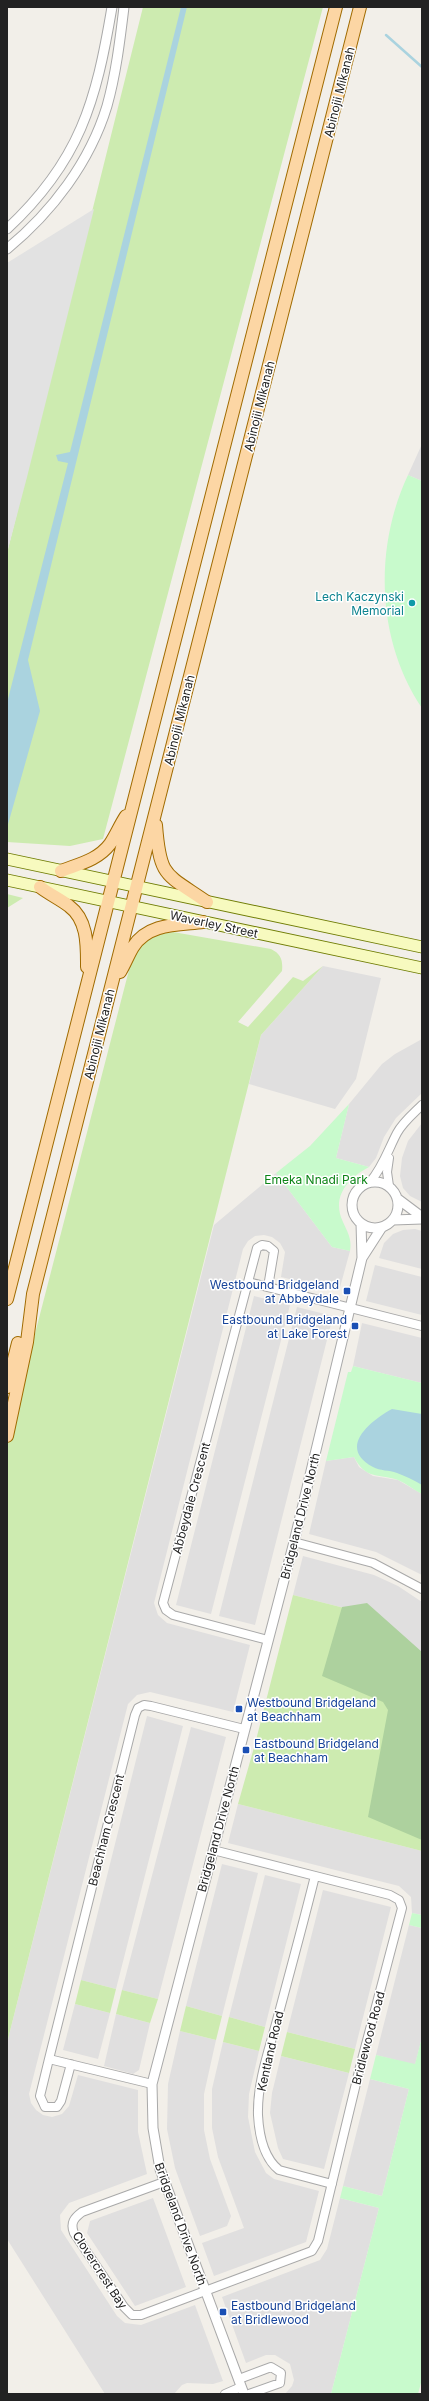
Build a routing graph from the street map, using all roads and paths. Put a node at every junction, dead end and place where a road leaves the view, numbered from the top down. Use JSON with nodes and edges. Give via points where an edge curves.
{"nodes":[{"id":1,"x":112,"y":7,"type":"edge"},
{"id":2,"x":124,"y":7,"type":"edge"},
{"id":3,"x":336,"y":7,"type":"edge"},
{"id":4,"x":360,"y":7,"type":"edge"},
{"id":5,"x":7,"y":229,"type":"edge"},
{"id":6,"x":7,"y":249,"type":"edge"},
{"id":7,"x":132,"y":807,"type":"junction"},
{"id":8,"x":155,"y":814,"type":"junction"},
{"id":9,"x":7,"y":859,"type":"edge"},
{"id":10,"x":60,"y":871,"type":"junction"},
{"id":11,"x":7,"y":880,"type":"edge"},
{"id":12,"x":113,"y":882,"type":"junction"},
{"id":13,"x":40,"y":887,"type":"junction"},
{"id":14,"x":136,"y":887,"type":"junction"},
{"id":15,"x":108,"y":902,"type":"junction"},
{"id":16,"x":207,"y":902,"type":"junction"},
{"id":17,"x":131,"y":907,"type":"junction"},
{"id":18,"x":203,"y":922,"type":"junction"},
{"id":19,"x":422,"y":947,"type":"edge"},
{"id":20,"x":422,"y":968,"type":"edge"},
{"id":21,"x":88,"y":981,"type":"junction"},
{"id":22,"x":111,"y":988,"type":"junction"},
{"id":23,"x":422,"y":1105,"type":"edge"},
{"id":24,"x":390,"y":1153,"type":"junction"},
{"id":25,"x":370,"y":1182,"type":"junction"},
{"id":26,"x":389,"y":1186,"type":"junction"},
{"id":27,"x":398,"y":1199,"type":"junction"},
{"id":28,"x":422,"y":1218,"type":"edge"},
{"id":29,"x":393,"y":1220,"type":"junction"},
{"id":30,"x":360,"y":1223,"type":"junction"},
{"id":31,"x":382,"y":1228,"type":"junction"},
{"id":32,"x":362,"y":1258,"type":"junction"},
{"id":33,"x":248,"y":1282,"type":"junction"},
{"id":34,"x":268,"y":1287,"type":"junction"},
{"id":35,"x":33,"y":1294,"type":"junction"},
{"id":36,"x":7,"y":1299,"type":"edge"},
{"id":37,"x":351,"y":1308,"type":"junction"},
{"id":38,"x":422,"y":1326,"type":"edge"},
{"id":39,"x":7,"y":1387,"type":"edge"},
{"id":40,"x":7,"y":1436,"type":"edge"},
{"id":41,"x":294,"y":1542,"type":"junction"},
{"id":42,"x":422,"y":1589,"type":"edge"},
{"id":43,"x":268,"y":1640,"type":"junction"},
{"id":44,"x":244,"y":1729,"type":"junction"},
{"id":45,"x":213,"y":1850,"type":"junction"},
{"id":46,"x":315,"y":1876,"type":"junction"},
{"id":47,"x":49,"y":2059,"type":"junction"},
{"id":48,"x":71,"y":2064,"type":"junction"},
{"id":49,"x":152,"y":2084,"type":"junction"},
{"id":50,"x":164,"y":2182,"type":"junction"},
{"id":51,"x":332,"y":2184,"type":"junction"},
{"id":52,"x":205,"y":2292,"type":"junction"},
{"id":53,"x":241,"y":2387,"type":"edge"},
{"id":54,"x":225,"y":2394,"type":"edge"},
{"id":55,"x":249,"y":2394,"type":"edge"}],
"edges":[{"from":1,"to":5,"type":"street","via":[[95,93],[80,131],[48,185]]},
{"from":2,"to":6,"type":"street","via":[[112,88],[94,138],[72,180],[48,210]]},
{"from":3,"to":7,"type":"main road","name":"Abinojii Mikanah"},
{"from":4,"to":8,"type":"main road","name":"Abinojii Mikanah"},
{"from":7,"to":10,"type":"main road","via":[[103,851],[86,862]]},
{"from":7,"to":12,"type":"main road","name":"Abinojii Mikanah"},
{"from":8,"to":14,"type":"main road","name":"Abinojii Mikanah"},
{"from":8,"to":16,"type":"main road","via":[[158,852],[164,868],[175,881]]},
{"from":9,"to":10,"type":"main road","name":"Waverley Street"},
{"from":10,"to":12,"type":"main road","name":"Waverley Street"},
{"from":11,"to":13,"type":"main road","name":"Waverley Street"},
{"from":12,"to":14,"type":"main road","name":"Waverley Street"},
{"from":12,"to":15,"type":"main road","name":"Abinojii Mikanah"},
{"from":13,"to":15,"type":"main road","name":"Waverley Street"},
{"from":13,"to":21,"type":"main road","via":[[68,905],[78,915],[86,937]]},
{"from":14,"to":16,"type":"main road","name":"Waverley Street"},
{"from":14,"to":17,"type":"main road","name":"Abinojii Mikanah"},
{"from":15,"to":17,"type":"main road","name":"Waverley Street"},
{"from":15,"to":21,"type":"main road","name":"Abinojii Mikanah"},
{"from":16,"to":19,"type":"main road","name":"Waverley Street"},
{"from":17,"to":18,"type":"main road","name":"Waverley Street"},
{"from":17,"to":22,"type":"main road","name":"Abinojii Mikanah"},
{"from":18,"to":20,"type":"main road","name":"Waverley Street"},
{"from":18,"to":22,"type":"main road","via":[[165,926],[147,933],[133,947]]},
{"from":21,"to":36,"type":"main road","name":"Abinojii Mikanah"},
{"from":22,"to":35,"type":"main road","name":"Abinojii Mikanah"},
{"from":23,"to":24,"type":"street","via":[[404,1122]]},
{"from":24,"to":25,"type":"street"},
{"from":24,"to":26,"type":"street","via":[[387,1172]]},
{"from":25,"to":26,"type":"street","via":[[380,1182]]},
{"from":25,"to":30,"type":"street","via":[[359,1188],[352,1200],[353,1212]]},
{"from":26,"to":27,"type":"street"},
{"from":27,"to":28,"type":"street"},
{"from":27,"to":29,"type":"street","via":[[397,1214]]},
{"from":28,"to":29,"type":"street"},
{"from":29,"to":31,"type":"street"},
{"from":30,"to":31,"type":"street"},
{"from":30,"to":32,"type":"street","name":"Bridgeland Drive North"},
{"from":31,"to":32,"type":"street","name":"Bridgeland Drive North"},
{"from":32,"to":37,"type":"street","name":"Bridgeland Drive North"},
{"from":33,"to":34,"type":"street"},
{"from":33,"to":34,"type":"street","name":"Abbeydale Crescent","via":[[257,1248],[262,1245],[268,1246],[274,1251]]},
{"from":33,"to":43,"type":"street","name":"Abbeydale Crescent","via":[[163,1603],[166,1610],[173,1615]]},
{"from":34,"to":37,"type":"street"},
{"from":35,"to":39,"type":"main road"},
{"from":35,"to":40,"type":"main road","name":"Abinojii Mikanah"},
{"from":37,"to":38,"type":"street"},
{"from":37,"to":41,"type":"street","name":"Bridgeland Drive North"},
{"from":41,"to":42,"type":"street","via":[[373,1563]]},
{"from":41,"to":43,"type":"street","name":"Bridgeland Drive North"},
{"from":43,"to":44,"type":"street","name":"Bridgeland Drive North"},
{"from":44,"to":45,"type":"street","name":"Bridgeland Drive North"},
{"from":44,"to":47,"type":"street","name":"Beachham Crescent","via":[[152,1706],[144,1705],[138,1708]]},
{"from":45,"to":46,"type":"street","name":"Bridlewood Road"},
{"from":45,"to":49,"type":"street","name":"Bridgeland Drive North"},
{"from":46,"to":51,"type":"street","name":"Kentland Road","via":[[261,2084],[258,2114],[262,2140],[275,2167]]},
{"from":46,"to":51,"type":"street","name":"Bridlewood Road","via":[[390,1895],[399,1900],[402,1908]]},
{"from":47,"to":48,"type":"street"},
{"from":47,"to":48,"type":"street","name":"Beachham Crescent","via":[[40,2096],[45,2107],[57,2108],[62,2101]]},
{"from":48,"to":49,"type":"street"},
{"from":49,"to":50,"type":"street","name":"Bridgeland Drive North","via":[[155,2147]]},
{"from":50,"to":52,"type":"street","name":"Bridgeland Drive North"},
{"from":50,"to":52,"type":"street","name":"Clovercrest Bay","via":[[82,2212],[73,2221],[72,2227],[124,2307],[132,2315],[141,2315]]},
{"from":51,"to":52,"type":"street","name":"Bridlewood Road","via":[[318,2241],[312,2251]]},
{"from":52,"to":53,"type":"street","name":"Bridgeland Drive North"},
{"from":53,"to":54,"type":"street"},
{"from":53,"to":55,"type":"street","via":[[271,2367],[281,2373],[280,2383]]}]}
